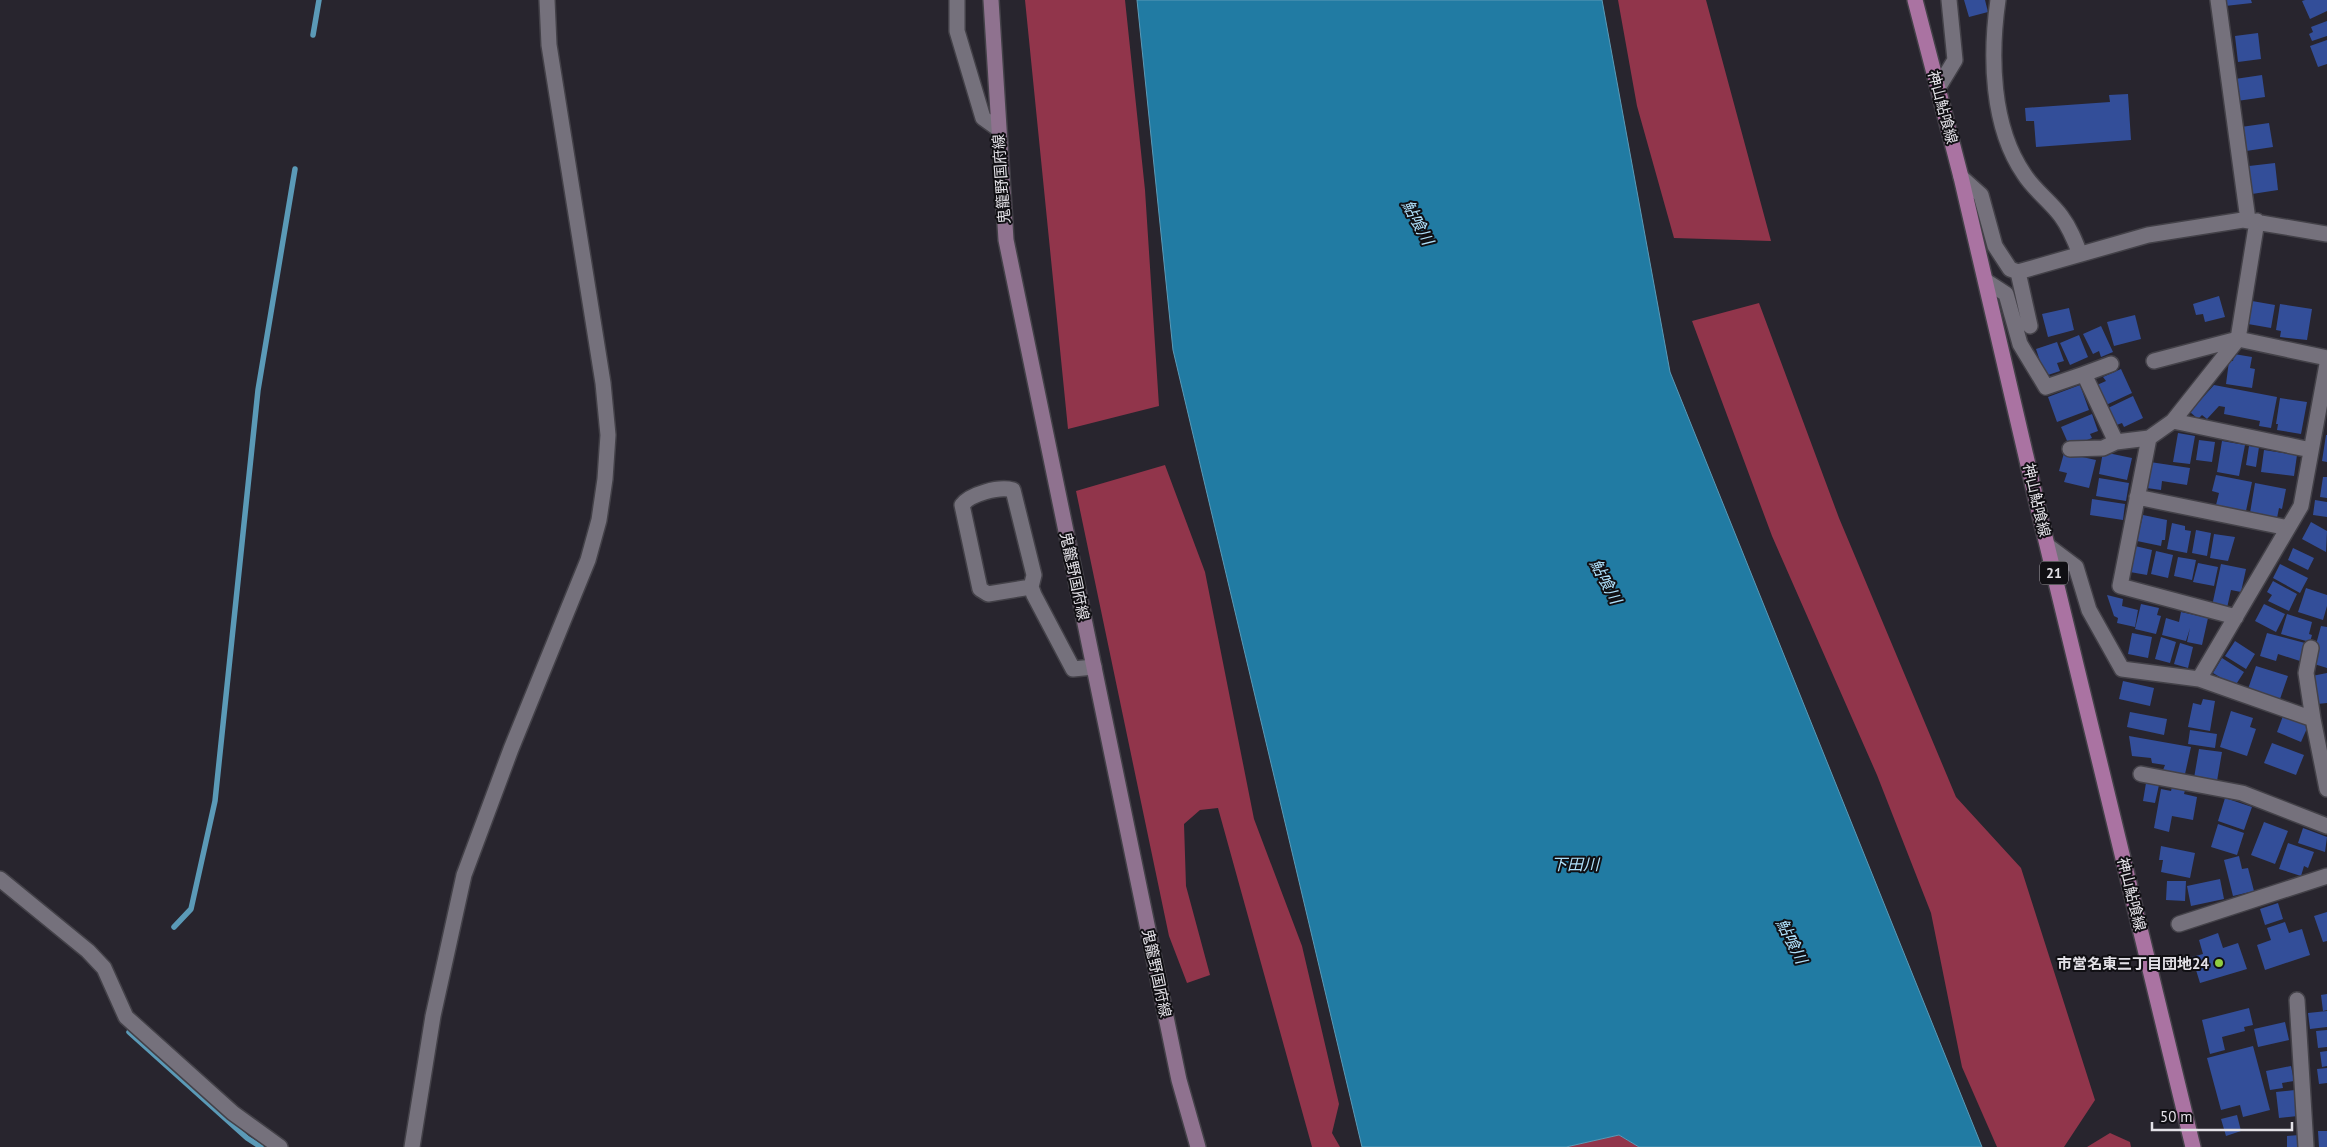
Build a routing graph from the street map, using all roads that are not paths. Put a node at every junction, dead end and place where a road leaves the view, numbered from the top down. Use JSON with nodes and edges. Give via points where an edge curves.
{"nodes":[{"id":1,"x":547,"y":0,"type":"edge"},
{"id":2,"x":957,"y":0,"type":"edge"},
{"id":3,"x":991,"y":0,"type":"edge"},
{"id":4,"x":1915,"y":0,"type":"edge"},
{"id":5,"x":1949,"y":0,"type":"edge"},
{"id":6,"x":1998,"y":0,"type":"edge"},
{"id":7,"x":2218,"y":0,"type":"edge"},
{"id":8,"x":1938,"y":88,"type":"junction"},
{"id":9,"x":997,"y":128,"type":"junction"},
{"id":10,"x":1961,"y":177,"type":"junction"},
{"id":11,"x":2253,"y":220,"type":"junction"},
{"id":12,"x":2327,"y":234,"type":"edge"},
{"id":13,"x":2080,"y":254,"type":"junction"},
{"id":14,"x":2018,"y":272,"type":"junction"},
{"id":15,"x":1986,"y":281,"type":"junction"},
{"id":16,"x":2030,"y":326,"type":"dead end"},
{"id":17,"x":2238,"y":339,"type":"junction"},
{"id":18,"x":2327,"y":358,"type":"edge"},
{"id":19,"x":2154,"y":361,"type":"dead end"},
{"id":20,"x":2111,"y":364,"type":"dead end"},
{"id":21,"x":2327,"y":364,"type":"edge"},
{"id":22,"x":2084,"y":374,"type":"junction"},
{"id":23,"x":2173,"y":421,"type":"junction"},
{"id":24,"x":2149,"y":438,"type":"junction"},
{"id":25,"x":2116,"y":442,"type":"junction"},
{"id":26,"x":2070,"y":449,"type":"dead end"},
{"id":27,"x":2311,"y":450,"type":"junction"},
{"id":28,"x":2138,"y":497,"type":"junction"},
{"id":29,"x":2288,"y":528,"type":"junction"},
{"id":30,"x":2048,"y":546,"type":"junction"},
{"id":31,"x":1031,"y":587,"type":"junction"},
{"id":32,"x":2236,"y":617,"type":"junction"},
{"id":33,"x":2311,"y":648,"type":"dead end"},
{"id":34,"x":1094,"y":667,"type":"junction"},
{"id":35,"x":2199,"y":680,"type":"junction"},
{"id":36,"x":2312,"y":720,"type":"junction"},
{"id":37,"x":2141,"y":774,"type":"dead end"},
{"id":38,"x":2327,"y":789,"type":"edge"},
{"id":39,"x":2327,"y":826,"type":"edge"},
{"id":40,"x":2327,"y":876,"type":"edge"},
{"id":41,"x":0,"y":879,"type":"edge"},
{"id":42,"x":2179,"y":924,"type":"dead end"},
{"id":43,"x":2297,"y":1000,"type":"dead end"},
{"id":44,"x":280,"y":1147,"type":"edge"},
{"id":45,"x":412,"y":1147,"type":"edge"},
{"id":46,"x":1198,"y":1147,"type":"edge"},
{"id":47,"x":2193,"y":1147,"type":"edge"},
{"id":48,"x":2306,"y":1147,"type":"edge"}],
"edges":[{"from":1,"to":45,"type":"street","via":[[551,54],[603,383],[608,435],[605,479],[600,520],[588,560],[464,875],[434,1016]]},
{"from":2,"to":9,"type":"street","via":[[957,31],[983,118]]},
{"from":3,"to":9,"type":"main road","name":"鬼籠野国府線"},
{"from":4,"to":8,"type":"main road","name":"神山鮎喰線","number":"21"},
{"from":5,"to":8,"type":"street","via":[[1955,60]]},
{"from":6,"to":13,"type":"street","via":[[1994,44],[1999,103],[2006,136],[2022,172],[2062,217]]},
{"from":7,"to":11,"type":"street"},
{"from":8,"to":10,"type":"main road","name":"神山鮎喰線","number":"21"},
{"from":9,"to":34,"type":"main road","name":"鬼籠野国府線","via":[[1006,240]]},
{"from":10,"to":14,"type":"street","via":[[1981,195],[1995,246],[2010,269]]},
{"from":10,"to":15,"type":"main road","name":"神山鮎喰線","number":"21"},
{"from":11,"to":12,"type":"street"},
{"from":11,"to":13,"type":"street","via":[[2148,235]]},
{"from":11,"to":17,"type":"street"},
{"from":13,"to":14,"type":"street"},
{"from":14,"to":16,"type":"street"},
{"from":15,"to":22,"type":"street","via":[[2006,294],[2020,344],[2046,387]]},
{"from":15,"to":30,"type":"main road","name":"神山鮎喰線","number":"21"},
{"from":17,"to":18,"type":"street"},
{"from":17,"to":19,"type":"street"},
{"from":17,"to":23,"type":"street"},
{"from":20,"to":22,"type":"street"},
{"from":21,"to":27,"type":"street"},
{"from":22,"to":25,"type":"street"},
{"from":23,"to":24,"type":"street"},
{"from":23,"to":27,"type":"street"},
{"from":24,"to":25,"type":"street"},
{"from":24,"to":28,"type":"street"},
{"from":25,"to":26,"type":"street","via":[[2102,448]]},
{"from":27,"to":29,"type":"street","via":[[2301,506]]},
{"from":28,"to":29,"type":"street"},
{"from":28,"to":32,"type":"street","via":[[2120,586]]},
{"from":29,"to":32,"type":"street"},
{"from":30,"to":35,"type":"street","via":[[2076,567],[2089,610],[2122,669]]},
{"from":30,"to":47,"type":"main road","name":"神山鮎喰線","number":"21"},
{"from":31,"to":31,"type":"street","via":[[1034,575],[1013,490],[1004,488],[966,499],[962,505],[980,590],[988,594]]},
{"from":31,"to":34,"type":"street","via":[[1073,669]]},
{"from":32,"to":35,"type":"street"},
{"from":33,"to":36,"type":"street","via":[[2306,673]]},
{"from":34,"to":46,"type":"main road","name":"鬼籠野国府線","via":[[1179,1080]]},
{"from":35,"to":36,"type":"street"},
{"from":36,"to":38,"type":"street"},
{"from":37,"to":39,"type":"street","via":[[2242,793]]},
{"from":40,"to":42,"type":"street"},
{"from":41,"to":44,"type":"street","via":[[88,951],[104,968],[126,1017],[233,1113]]},
{"from":43,"to":48,"type":"street"}]}
